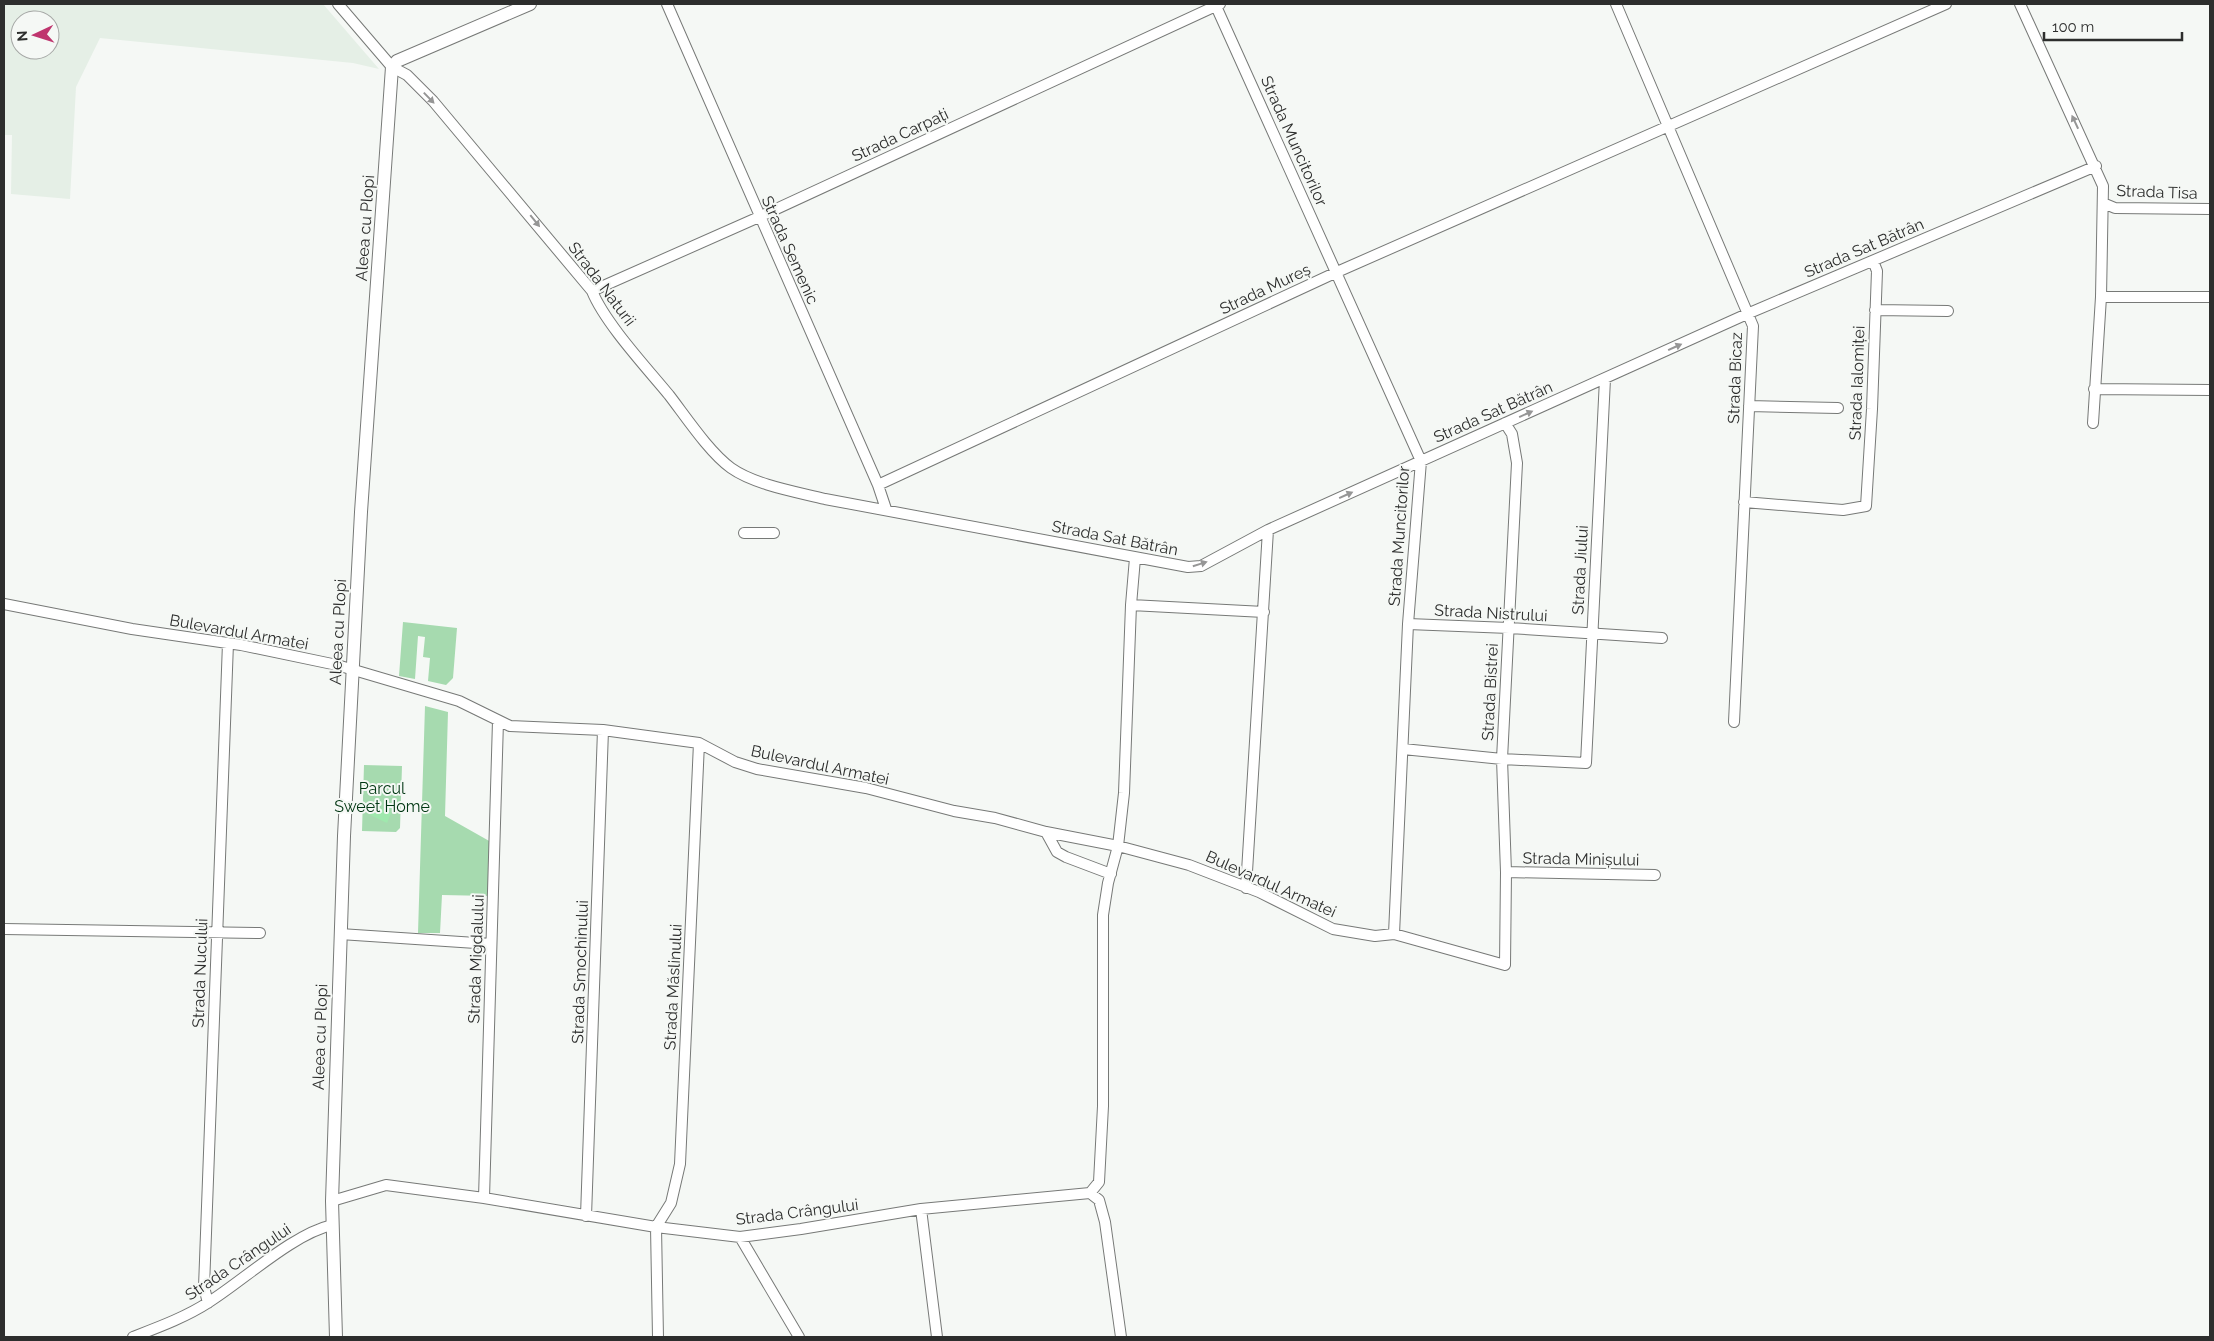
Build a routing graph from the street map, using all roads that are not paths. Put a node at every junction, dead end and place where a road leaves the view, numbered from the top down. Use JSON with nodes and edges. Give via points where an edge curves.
{"nodes":[{"id":1,"x":338,"y":4,"type":"edge"},
{"id":2,"x":530,"y":4,"type":"edge"},
{"id":3,"x":667,"y":4,"type":"edge"},
{"id":4,"x":1217,"y":4,"type":"edge"},
{"id":5,"x":1616,"y":4,"type":"edge"},
{"id":6,"x":1946,"y":4,"type":"edge"},
{"id":7,"x":2020,"y":4,"type":"edge"},
{"id":8,"x":392,"y":66,"type":"junction"},
{"id":9,"x":1668,"y":126,"type":"junction"},
{"id":10,"x":2096,"y":166,"type":"junction"},
{"id":11,"x":2102,"y":203,"type":"junction"},
{"id":12,"x":2210,"y":209,"type":"edge"},
{"id":13,"x":759,"y":217,"type":"junction"},
{"id":14,"x":1873,"y":261,"type":"junction"},
{"id":15,"x":1337,"y":272,"type":"junction"},
{"id":16,"x":592,"y":291,"type":"junction"},
{"id":17,"x":2101,"y":297,"type":"junction"},
{"id":18,"x":2210,"y":298,"type":"edge"},
{"id":19,"x":1875,"y":310,"type":"junction"},
{"id":20,"x":1948,"y":311,"type":"dead end"},
{"id":21,"x":1747,"y":314,"type":"junction"},
{"id":22,"x":1605,"y":379,"type":"junction"},
{"id":23,"x":2094,"y":389,"type":"junction"},
{"id":24,"x":2210,"y":390,"type":"edge"},
{"id":25,"x":1749,"y":406,"type":"junction"},
{"id":26,"x":1838,"y":408,"type":"dead end"},
{"id":27,"x":1505,"y":423,"type":"junction"},
{"id":28,"x":2093,"y":423,"type":"dead end"},
{"id":29,"x":1421,"y":461,"type":"junction"},
{"id":30,"x":878,"y":485,"type":"junction"},
{"id":31,"x":1744,"y":502,"type":"junction"},
{"id":32,"x":886,"y":509,"type":"junction"},
{"id":33,"x":1268,"y":530,"type":"junction"},
{"id":34,"x":744,"y":532,"type":"dead end"},
{"id":35,"x":774,"y":533,"type":"dead end"},
{"id":36,"x":1135,"y":558,"type":"junction"},
{"id":37,"x":4,"y":604,"type":"edge"},
{"id":38,"x":1131,"y":605,"type":"junction"},
{"id":39,"x":1264,"y":612,"type":"junction"},
{"id":40,"x":1408,"y":624,"type":"junction"},
{"id":41,"x":1509,"y":628,"type":"junction"},
{"id":42,"x":1592,"y":634,"type":"junction"},
{"id":43,"x":1662,"y":638,"type":"dead end"},
{"id":44,"x":228,"y":643,"type":"junction"},
{"id":45,"x":352,"y":670,"type":"junction"},
{"id":46,"x":498,"y":721,"type":"junction"},
{"id":47,"x":1734,"y":722,"type":"dead end"},
{"id":48,"x":603,"y":730,"type":"junction"},
{"id":49,"x":699,"y":744,"type":"junction"},
{"id":50,"x":1403,"y":749,"type":"junction"},
{"id":51,"x":1502,"y":758,"type":"junction"},
{"id":52,"x":1046,"y":832,"type":"junction"},
{"id":53,"x":1118,"y":846,"type":"junction"},
{"id":54,"x":1506,"y":872,"type":"junction"},
{"id":55,"x":1111,"y":874,"type":"junction"},
{"id":56,"x":1655,"y":875,"type":"dead end"},
{"id":57,"x":1246,"y":888,"type":"junction"},
{"id":58,"x":4,"y":929,"type":"edge"},
{"id":59,"x":216,"y":932,"type":"junction"},
{"id":60,"x":260,"y":933,"type":"dead end"},
{"id":61,"x":340,"y":934,"type":"junction"},
{"id":62,"x":1394,"y":934,"type":"junction"},
{"id":63,"x":491,"y":944,"type":"junction"},
{"id":64,"x":1505,"y":965,"type":"joint"},
{"id":65,"x":1090,"y":1193,"type":"junction"},
{"id":66,"x":484,"y":1198,"type":"junction"},
{"id":67,"x":332,"y":1201,"type":"junction"},
{"id":68,"x":921,"y":1209,"type":"junction"},
{"id":69,"x":586,"y":1216,"type":"junction"},
{"id":70,"x":332,"y":1225,"type":"junction"},
{"id":71,"x":656,"y":1227,"type":"junction"},
{"id":72,"x":740,"y":1237,"type":"junction"},
{"id":73,"x":208,"y":1303,"type":"junction"},
{"id":74,"x":133,"y":1337,"type":"edge"},
{"id":75,"x":336,"y":1337,"type":"edge"},
{"id":76,"x":658,"y":1337,"type":"edge"},
{"id":77,"x":799,"y":1337,"type":"edge"},
{"id":78,"x":937,"y":1337,"type":"edge"},
{"id":79,"x":1121,"y":1337,"type":"edge"}],
"edges":[{"from":1,"to":8,"type":"street","name":"Strada Naturii"},
{"from":2,"to":8,"type":"street","via":[[397,61]]},
{"from":3,"to":13,"type":"street","name":"Strada Semenic"},
{"from":4,"to":13,"type":"street","name":"Strada Carpați"},
{"from":4,"to":15,"type":"street","name":"Strada Muncitorilor"},
{"from":5,"to":9,"type":"street","name":"Strada Bicaz"},
{"from":6,"to":9,"type":"street","name":"Strada Mureș"},
{"from":10,"to":7,"type":"street","one_way":true},
{"from":8,"to":16,"type":"street","name":"Strada Naturii","one_way":true,"via":[[407,75],[433,101]]},
{"from":8,"to":45,"type":"street","name":"Aleea cu Plopi"},
{"from":9,"to":15,"type":"street","name":"Strada Mureș"},
{"from":9,"to":21,"type":"street","name":"Strada Bicaz"},
{"from":10,"to":11,"type":"street","via":[[2104,186]]},
{"from":10,"to":14,"type":"street","name":"Strada Sat Bătrân"},
{"from":11,"to":12,"type":"street","name":"Strada Tisa","via":[[2115,208]]},
{"from":11,"to":17,"type":"street"},
{"from":13,"to":16,"type":"street","name":"Strada Carpați"},
{"from":13,"to":30,"type":"street","name":"Strada Semenic"},
{"from":14,"to":19,"type":"street","name":"Strada Ialomiței","via":[[1876,271]]},
{"from":14,"to":21,"type":"street","name":"Strada Sat Bătrân"},
{"from":15,"to":29,"type":"street","name":"Strada Muncitorilor"},
{"from":15,"to":30,"type":"street","name":"Strada Mureș"},
{"from":16,"to":32,"type":"street","name":"Strada Naturii","via":[[596,302],[648,369],[731,468],[778,487]]},
{"from":17,"to":18,"type":"street"},
{"from":17,"to":23,"type":"street"},
{"from":19,"to":20,"type":"street"},
{"from":19,"to":31,"type":"street","name":"Strada Ialomiței","via":[[1866,506],[1843,510]]},
{"from":22,"to":21,"type":"street","name":"Strada Sat Bătrân","one_way":true},
{"from":21,"to":25,"type":"street","name":"Strada Bicaz","via":[[1752,326]]},
{"from":27,"to":22,"type":"street","name":"Strada Sat Bătrân","one_way":true},
{"from":22,"to":42,"type":"street","name":"Strada Jiului"},
{"from":23,"to":24,"type":"street"},
{"from":23,"to":28,"type":"street"},
{"from":25,"to":26,"type":"street"},
{"from":25,"to":31,"type":"street","name":"Strada Bicaz"},
{"from":27,"to":29,"type":"street","name":"Strada Sat Bătrân"},
{"from":27,"to":41,"type":"street","name":"Strada Bistrei","via":[[1512,434],[1517,463]]},
{"from":33,"to":29,"type":"street","name":"Strada Sat Bătrân","one_way":true},
{"from":29,"to":40,"type":"street","name":"Strada Muncitorilor"},
{"from":30,"to":32,"type":"street","name":"Strada Semenic"},
{"from":31,"to":47,"type":"street","name":"Strada Bicaz"},
{"from":32,"to":36,"type":"street","name":"Strada Sat Bătrân"},
{"from":36,"to":33,"type":"street","name":"Strada Sat Bătrân","one_way":true,"via":[[1188,567],[1201,566]]},
{"from":33,"to":39,"type":"street"},
{"from":34,"to":35,"type":"street"},
{"from":36,"to":38,"type":"street"},
{"from":37,"to":44,"type":"street","name":"Bulevardul Armatei","via":[[132,629]]},
{"from":38,"to":39,"type":"street"},
{"from":38,"to":53,"type":"street","via":[[1124,793]]},
{"from":39,"to":57,"type":"street"},
{"from":40,"to":41,"type":"street","name":"Strada Nistrului"},
{"from":40,"to":50,"type":"street","name":"Strada Muncitorilor"},
{"from":41,"to":42,"type":"street","name":"Strada Nistrului"},
{"from":41,"to":51,"type":"street","name":"Strada Bistrei"},
{"from":42,"to":43,"type":"street","name":"Strada Nistrului"},
{"from":42,"to":51,"type":"street","name":"Strada Jiului","via":[[1586,763]]},
{"from":44,"to":45,"type":"street","name":"Bulevardul Armatei"},
{"from":44,"to":59,"type":"street","name":"Strada Nucului"},
{"from":45,"to":46,"type":"street","name":"Bulevardul Armatei","via":[[459,701]]},
{"from":45,"to":61,"type":"street","name":"Aleea cu Plopi"},
{"from":46,"to":48,"type":"street","name":"Bulevardul Armatei","via":[[510,726]]},
{"from":46,"to":63,"type":"street","name":"Strada Migdalului"},
{"from":48,"to":49,"type":"street","name":"Bulevardul Armatei"},
{"from":48,"to":69,"type":"street","name":"Strada Smochinului"},
{"from":49,"to":52,"type":"street","name":"Bulevardul Armatei","via":[[757,769],[866,788]]},
{"from":49,"to":71,"type":"street","name":"Strada Măslinului","via":[[680,1164],[671,1204]]},
{"from":50,"to":51,"type":"street"},
{"from":50,"to":62,"type":"street","name":"Strada Muncitorilor"},
{"from":51,"to":54,"type":"street","name":"Strada Bistrei"},
{"from":52,"to":53,"type":"street","name":"Bulevardul Armatei"},
{"from":52,"to":55,"type":"street","via":[[1058,852],[1066,858]]},
{"from":53,"to":55,"type":"street"},
{"from":53,"to":57,"type":"street","name":"Bulevardul Armatei","via":[[1189,865]]},
{"from":54,"to":56,"type":"street","name":"Strada Minișului"},
{"from":54,"to":64,"type":"street","name":"Strada Bistrei"},
{"from":55,"to":65,"type":"street","via":[[1103,915],[1103,1106],[1099,1182]]},
{"from":57,"to":62,"type":"street","name":"Bulevardul Armatei","via":[[1333,929],[1375,936]]},
{"from":58,"to":59,"type":"street"},
{"from":59,"to":60,"type":"street"},
{"from":59,"to":73,"type":"street","name":"Strada Nucului","via":[[204,1287]]},
{"from":61,"to":63,"type":"street"},
{"from":61,"to":67,"type":"street","name":"Aleea cu Plopi"},
{"from":62,"to":64,"type":"street","name":"Bulevardul Armatei"},
{"from":63,"to":66,"type":"street","name":"Strada Migdalului"},
{"from":65,"to":68,"type":"street","name":"Strada Crângului"},
{"from":65,"to":79,"type":"street","via":[[1099,1200],[1105,1222]]},
{"from":66,"to":67,"type":"street","name":"Strada Crângului","via":[[386,1185]]},
{"from":66,"to":69,"type":"street","name":"Strada Crângului"},
{"from":67,"to":70,"type":"street","name":"Aleea cu Plopi"},
{"from":68,"to":72,"type":"street","name":"Strada Crângului"},
{"from":68,"to":78,"type":"street"},
{"from":69,"to":71,"type":"street","name":"Strada Crângului"},
{"from":70,"to":73,"type":"street","name":"Strada Crângului","via":[[300,1238]]},
{"from":70,"to":75,"type":"street","name":"Aleea cu Plopi"},
{"from":71,"to":72,"type":"street","name":"Strada Crângului"},
{"from":71,"to":76,"type":"street"},
{"from":72,"to":77,"type":"street"},
{"from":73,"to":74,"type":"street","name":"Strada Crângului","via":[[170,1323]]}]}
